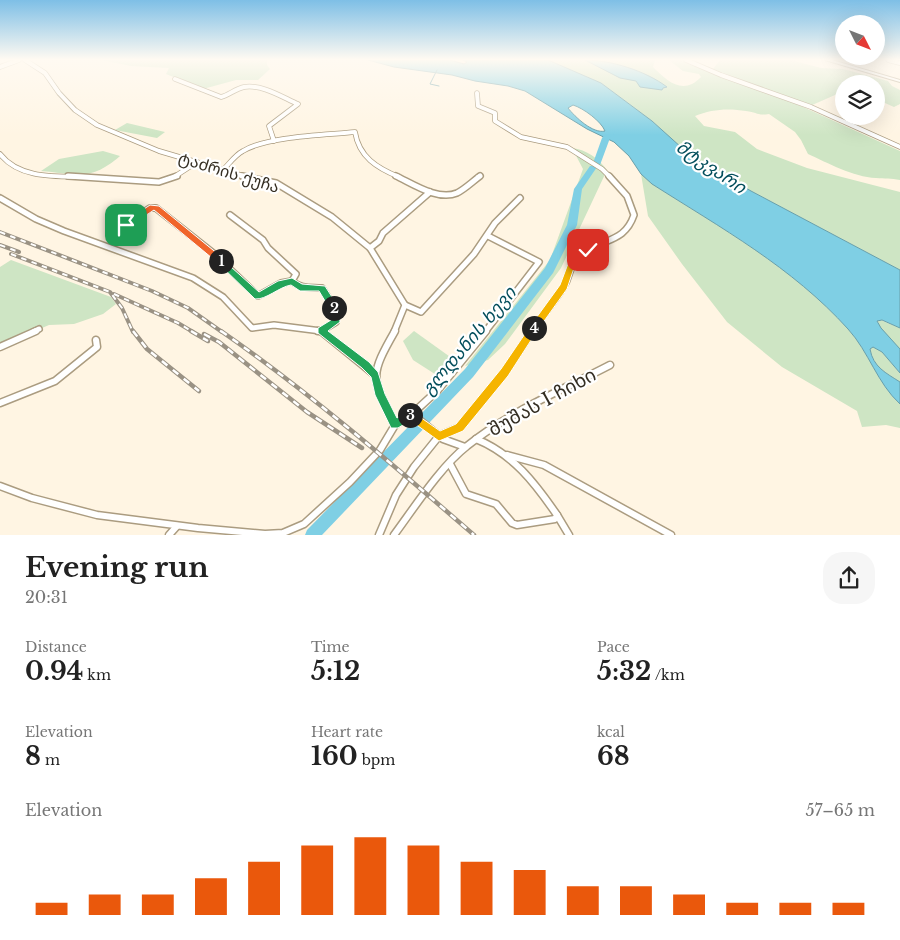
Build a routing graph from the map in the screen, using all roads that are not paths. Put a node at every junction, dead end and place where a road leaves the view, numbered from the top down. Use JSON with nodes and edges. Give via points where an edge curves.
{"nodes":[{"id":1,"x":53,"y":85,"type":"edge"},
{"id":2,"x":191,"y":85,"type":"edge"},
{"id":3,"x":749,"y":85,"type":"edge"},
{"id":4,"x":477,"y":93,"type":"dead end"},
{"id":5,"x":274,"y":141,"type":"junction"},
{"id":6,"x":900,"y":147,"type":"edge"},
{"id":7,"x":0,"y":154,"type":"edge"},
{"id":8,"x":197,"y":162,"type":"junction"},
{"id":9,"x":223,"y":170,"type":"junction"},
{"id":10,"x":480,"y":176,"type":"dead end"},
{"id":11,"x":430,"y":192,"type":"junction"},
{"id":12,"x":0,"y":198,"type":"edge"},
{"id":13,"x":520,"y":198,"type":"dead end"},
{"id":14,"x":230,"y":215,"type":"dead end"},
{"id":15,"x":126,"y":225,"type":"dead end"},
{"id":16,"x":488,"y":236,"type":"junction"},
{"id":17,"x":370,"y":248,"type":"junction"},
{"id":18,"x":292,"y":281,"type":"junction"},
{"id":19,"x":405,"y":305,"type":"junction"},
{"id":20,"x":39,"y":329,"type":"dead end"},
{"id":21,"x":321,"y":331,"type":"junction"},
{"id":22,"x":96,"y":340,"type":"dead end"},
{"id":23,"x":0,"y":347,"type":"edge"},
{"id":24,"x":610,"y":365,"type":"dead end"},
{"id":25,"x":375,"y":375,"type":"junction"},
{"id":26,"x":0,"y":403,"type":"edge"},
{"id":27,"x":414,"y":416,"type":"junction"},
{"id":28,"x":395,"y":425,"type":"junction"},
{"id":29,"x":436,"y":435,"type":"junction"},
{"id":30,"x":476,"y":439,"type":"junction"},
{"id":31,"x":465,"y":447,"type":"junction"},
{"id":32,"x":504,"y":454,"type":"junction"},
{"id":33,"x":450,"y":464,"type":"junction"},
{"id":34,"x":0,"y":486,"type":"edge"},
{"id":35,"x":557,"y":515,"type":"junction"},
{"id":36,"x":177,"y":526,"type":"junction"},
{"id":37,"x":169,"y":535,"type":"edge"},
{"id":38,"x":380,"y":535,"type":"edge"},
{"id":39,"x":394,"y":535,"type":"edge"},
{"id":40,"x":569,"y":535,"type":"edge"},
{"id":41,"x":671,"y":535,"type":"edge"}],
"edges":[{"from":1,"to":8,"type":"street","name":"ტაძრის ქუჩა","via":[[88,120],[130,140]]},
{"from":2,"to":5,"type":"street","via":[[221,97],[245,87],[257,88],[298,104],[269,126]]},
{"from":3,"to":6,"type":"street","via":[[811,107]]},
{"from":4,"to":29,"type":"street","via":[[478,106],[495,114],[495,121],[521,137],[566,147],[602,169],[628,196],[634,215],[630,226],[619,236],[588,250],[572,263],[564,286],[505,372],[460,427]]},
{"from":5,"to":9,"type":"street","via":[[242,151]]},
{"from":5,"to":11,"type":"street","via":[[355,132],[357,145],[378,168]]},
{"from":7,"to":8,"type":"street","via":[[7,163],[33,174],[159,182],[176,177]]},
{"from":8,"to":9,"type":"street","name":"ტაძრის ქუჩა"},
{"from":9,"to":17,"type":"street","name":"ტაძრის ქუჩა","via":[[276,183],[332,217]]},
{"from":10,"to":11,"type":"street","via":[[459,192],[442,195]]},
{"from":11,"to":17,"type":"street"},
{"from":12,"to":21,"type":"street","via":[[64,231],[193,278],[223,296],[252,328],[274,325]]},
{"from":13,"to":16,"type":"street","via":[[495,223]]},
{"from":14,"to":18,"type":"street","via":[[263,240],[296,274]]},
{"from":15,"to":18,"type":"street","via":[[150,208],[156,208],[213,253],[258,296]]},
{"from":16,"to":19,"type":"street","via":[[421,312]]},
{"from":16,"to":27,"type":"street","via":[[539,262],[462,363]]},
{"from":17,"to":19,"type":"street","name":"ტაძრის ქუჩა"},
{"from":18,"to":21,"type":"street","via":[[300,287],[322,288],[336,310],[336,322]]},
{"from":19,"to":25,"type":"street","via":[[402,319],[382,354]]},
{"from":20,"to":23,"type":"street"},
{"from":21,"to":25,"type":"street"},
{"from":22,"to":26,"type":"street","via":[[97,347],[55,381]]},
{"from":24,"to":30,"type":"street","name":"შუშას I ჩიხი"},
{"from":25,"to":28,"type":"street","via":[[380,395]]},
{"from":27,"to":28,"type":"street"},
{"from":27,"to":29,"type":"street"},
{"from":28,"to":36,"type":"street","via":[[380,450],[304,524],[283,533],[265,534]]},
{"from":29,"to":31,"type":"street","via":[[455,446]]},
{"from":29,"to":38,"type":"street","via":[[396,495]]},
{"from":30,"to":31,"type":"street","name":"შუშას I ჩიხი"},
{"from":30,"to":32,"type":"street","via":[[491,444]]},
{"from":31,"to":33,"type":"street","name":"შუშას I ჩიხი"},
{"from":32,"to":35,"type":"street","via":[[534,482]]},
{"from":32,"to":41,"type":"street","via":[[544,465]]},
{"from":33,"to":35,"type":"street","via":[[466,494],[496,504],[512,523],[555,519]]},
{"from":33,"to":39,"type":"street","name":"შუშას I ჩიხი"},
{"from":34,"to":36,"type":"street","via":[[30,499],[90,515]]},
{"from":35,"to":40,"type":"street"},
{"from":36,"to":37,"type":"street"}]}
